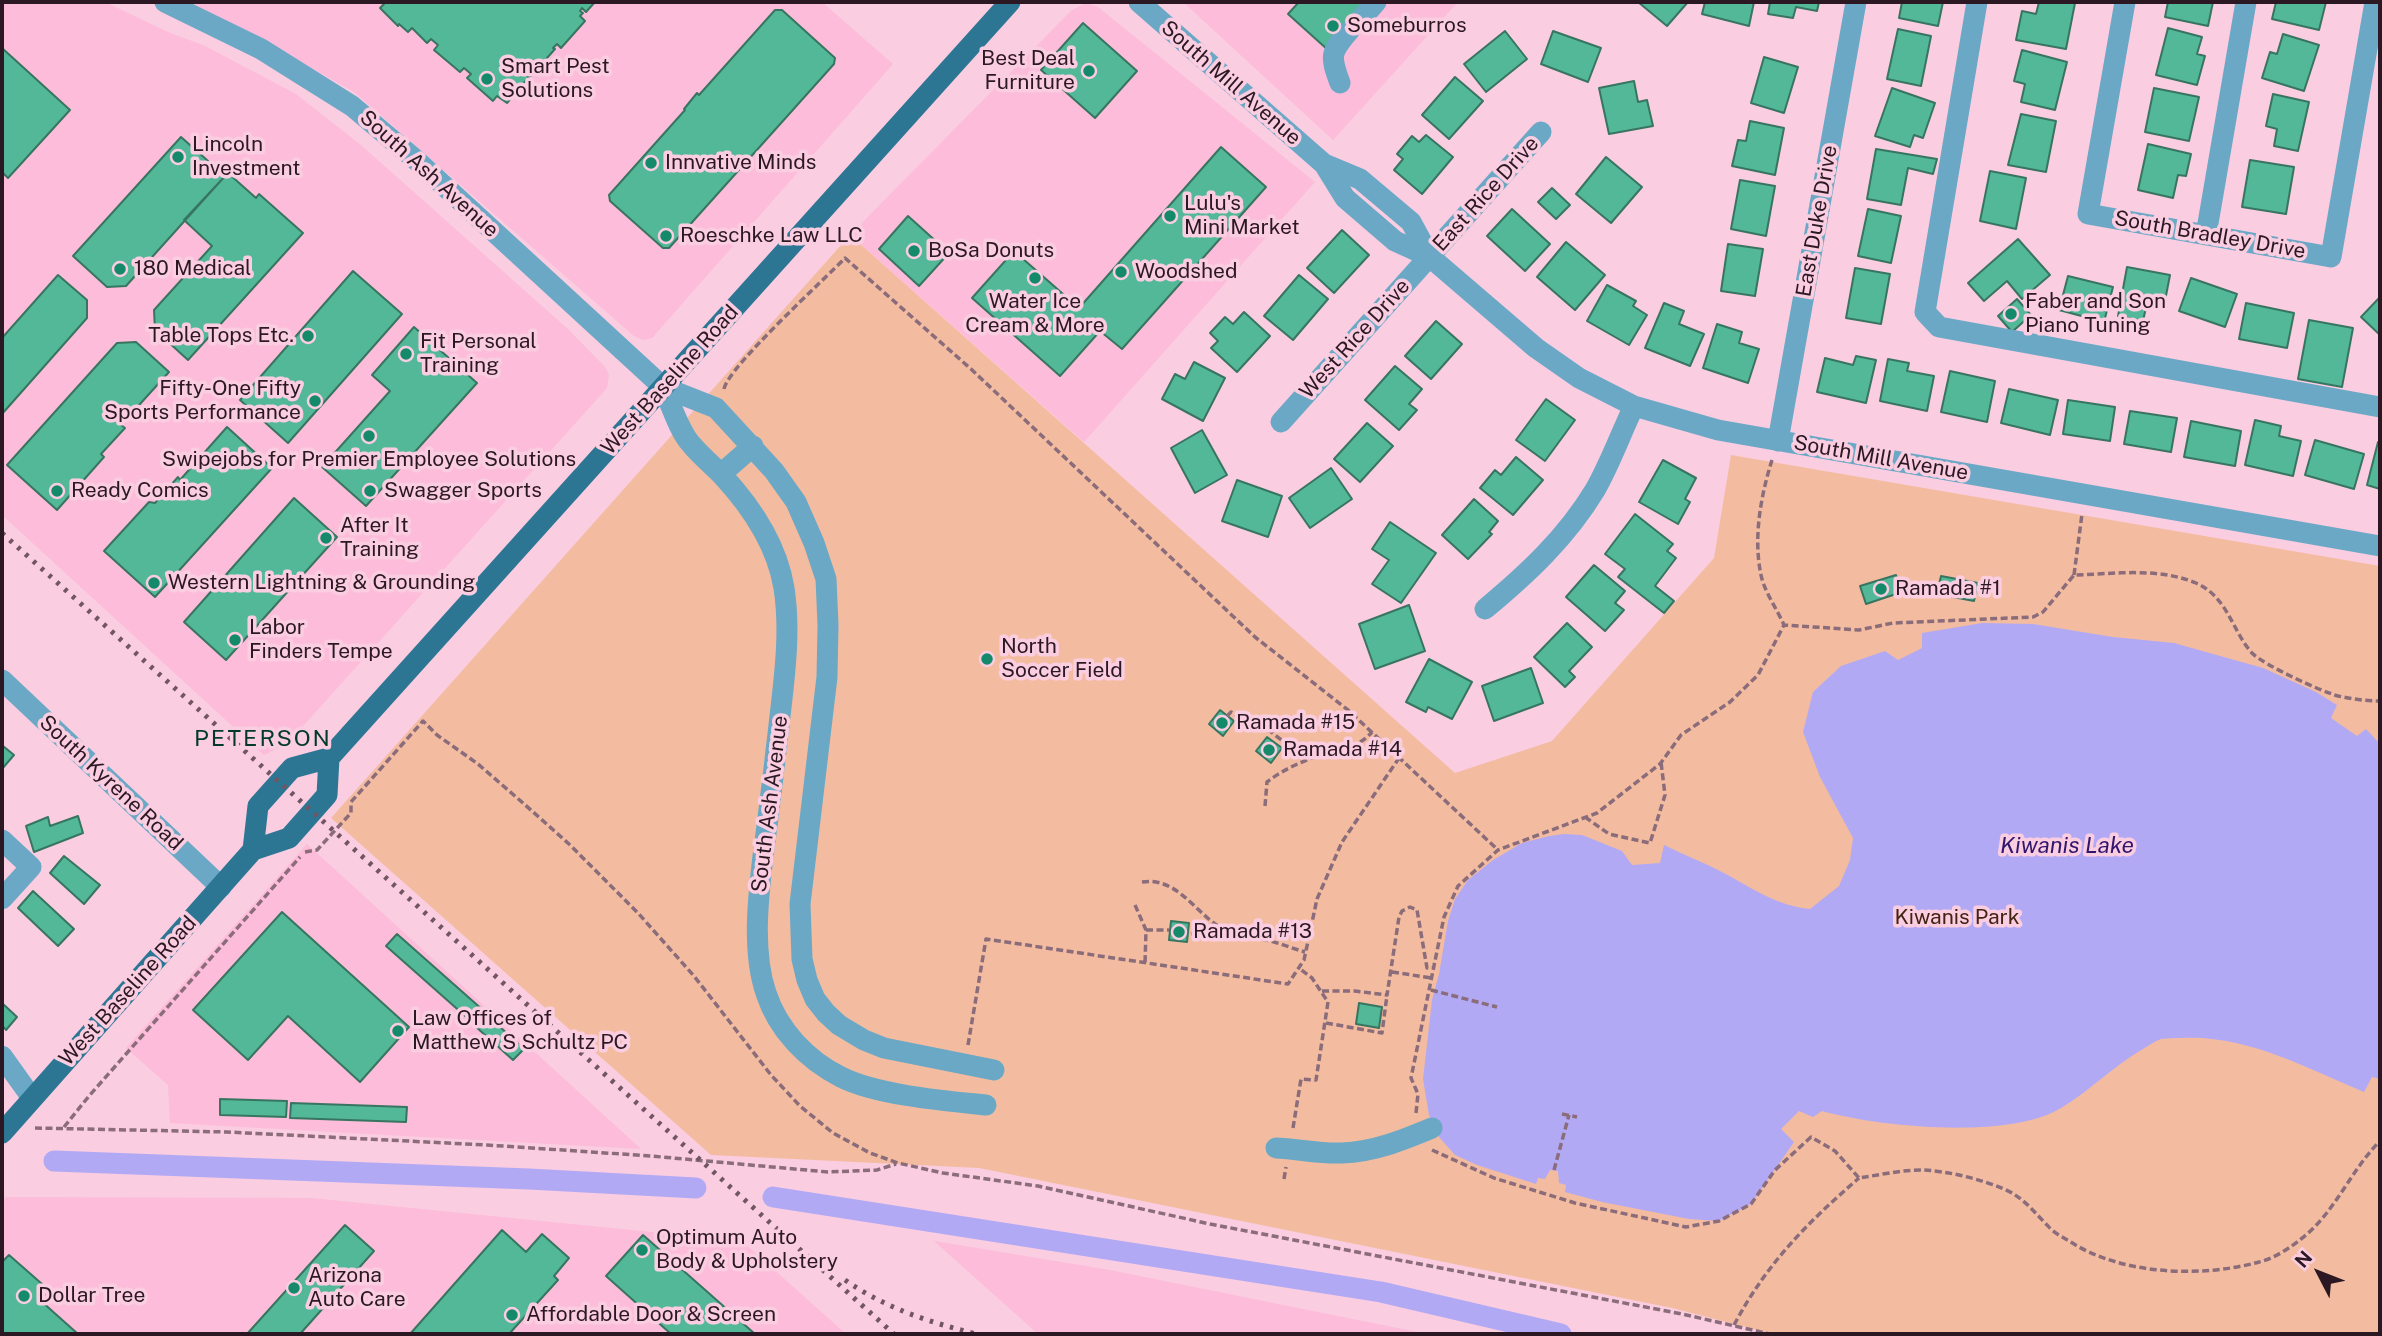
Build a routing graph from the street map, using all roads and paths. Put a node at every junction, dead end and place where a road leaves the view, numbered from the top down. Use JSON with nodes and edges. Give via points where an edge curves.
{"nodes":[{"id":1,"x":165,"y":2,"type":"edge"},
{"id":2,"x":1010,"y":2,"type":"edge"},
{"id":3,"x":1139,"y":2,"type":"edge"},
{"id":4,"x":1376,"y":2,"type":"edge"},
{"id":5,"x":1856,"y":2,"type":"edge"},
{"id":6,"x":1977,"y":2,"type":"edge"},
{"id":7,"x":2125,"y":2,"type":"edge"},
{"id":8,"x":2246,"y":2,"type":"edge"},
{"id":9,"x":2375,"y":2,"type":"edge"},
{"id":10,"x":1340,"y":83,"type":"dead end"},
{"id":11,"x":1541,"y":132,"type":"dead end"},
{"id":12,"x":2206,"y":235,"type":"junction"},
{"id":13,"x":1430,"y":257,"type":"junction"},
{"id":14,"x":663,"y":387,"type":"junction"},
{"id":15,"x":724,"y":394,"type":"dead end"},
{"id":16,"x":1634,"y":406,"type":"junction"},
{"id":17,"x":2380,"y":407,"type":"edge"},
{"id":18,"x":1281,"y":422,"type":"dead end"},
{"id":19,"x":1778,"y":441,"type":"junction"},
{"id":20,"x":753,"y":446,"type":"junction"},
{"id":21,"x":721,"y":474,"type":"junction"},
{"id":22,"x":2084,"y":495,"type":"junction"},
{"id":23,"x":2380,"y":546,"type":"edge"},
{"id":24,"x":2074,"y":575,"type":"junction"},
{"id":25,"x":1485,"y":609,"type":"dead end"},
{"id":26,"x":1784,"y":625,"type":"junction"},
{"id":27,"x":2,"y":680,"type":"edge"},
{"id":28,"x":2380,"y":701,"type":"edge"},
{"id":29,"x":1227,"y":716,"type":"dead end"},
{"id":30,"x":1372,"y":732,"type":"junction"},
{"id":31,"x":330,"y":758,"type":"junction"},
{"id":32,"x":1399,"y":758,"type":"junction"},
{"id":33,"x":1307,"y":760,"type":"junction"},
{"id":34,"x":1661,"y":762,"type":"junction"},
{"id":35,"x":1265,"y":806,"type":"dead end"},
{"id":36,"x":1585,"y":817,"type":"junction"},
{"id":37,"x":2,"y":840,"type":"edge"},
{"id":38,"x":253,"y":850,"type":"junction"},
{"id":39,"x":1498,"y":850,"type":"junction"},
{"id":40,"x":1142,"y":882,"type":"dead end"},
{"id":41,"x":221,"y":887,"type":"junction"},
{"id":42,"x":2,"y":899,"type":"edge"},
{"id":43,"x":1135,"y":905,"type":"dead end"},
{"id":44,"x":1215,"y":924,"type":"junction"},
{"id":45,"x":1146,"y":930,"type":"junction"},
{"id":46,"x":1168,"y":930,"type":"dead end"},
{"id":47,"x":1191,"y":934,"type":"dead end"},
{"id":48,"x":1304,"y":952,"type":"junction"},
{"id":49,"x":1145,"y":964,"type":"junction"},
{"id":50,"x":1299,"y":968,"type":"junction"},
{"id":51,"x":1434,"y":968,"type":"junction"},
{"id":52,"x":1392,"y":972,"type":"junction"},
{"id":53,"x":1432,"y":978,"type":"junction"},
{"id":54,"x":1431,"y":990,"type":"dead end"},
{"id":55,"x":1322,"y":991,"type":"junction"},
{"id":56,"x":1387,"y":995,"type":"junction"},
{"id":57,"x":1497,"y":1007,"type":"dead end"},
{"id":58,"x":1326,"y":1023,"type":"junction"},
{"id":59,"x":956,"y":1044,"type":"dead end"},
{"id":60,"x":2,"y":1056,"type":"edge"},
{"id":61,"x":994,"y":1070,"type":"dead end"},
{"id":62,"x":2,"y":1081,"type":"edge"},
{"id":63,"x":32,"y":1098,"type":"junction"},
{"id":64,"x":986,"y":1104,"type":"dead end"},
{"id":65,"x":1562,"y":1114,"type":"dead end"},
{"id":66,"x":1569,"y":1115,"type":"junction"},
{"id":67,"x":1577,"y":1117,"type":"dead end"},
{"id":68,"x":1426,"y":1131,"type":"junction"},
{"id":69,"x":2,"y":1133,"type":"edge"},
{"id":70,"x":2380,"y":1141,"type":"edge"},
{"id":71,"x":1283,"y":1149,"type":"junction"},
{"id":72,"x":898,"y":1163,"type":"junction"},
{"id":73,"x":1554,"y":1170,"type":"dead end"},
{"id":74,"x":1859,"y":1178,"type":"junction"},
{"id":75,"x":1284,"y":1179,"type":"dead end"},
{"id":76,"x":1734,"y":1325,"type":"junction"},
{"id":77,"x":1770,"y":1334,"type":"edge"}],
"edges":[{"from":1,"to":14,"type":"street","name":"South Ash Avenue","via":[[255,46],[352,106]]},
{"from":2,"to":14,"type":"main road","name":"West Baseline Road"},
{"from":3,"to":13,"type":"street","name":"South Mill Avenue","via":[[1324,164],[1345,198],[1399,244]]},
{"from":4,"to":10,"type":"street","via":[[1332,56]]},
{"from":5,"to":19,"type":"street","name":"East Duke Drive"},
{"from":6,"to":17,"type":"street","via":[[1925,312],[1939,327]]},
{"from":7,"to":12,"type":"street","name":"South Bradley Drive","via":[[2088,214]]},
{"from":8,"to":12,"type":"street"},
{"from":9,"to":12,"type":"street","name":"South Bradley Drive","via":[[2331,257]]},
{"from":11,"to":13,"type":"street","name":"East Rice Drive"},
{"from":13,"to":16,"type":"street","name":"South Mill Avenue","via":[[1536,348],[1579,378]]},
{"from":13,"to":18,"type":"street","name":"West Rice Drive"},
{"from":14,"to":20,"type":"street","name":"South Ash Avenue","via":[[716,408]]},
{"from":14,"to":21,"type":"street","name":"South Ash Avenue","via":[[689,442]]},
{"from":14,"to":31,"type":"main road","name":"West Baseline Road"},
{"from":15,"to":30,"type":"path","via":[[731,375],[845,258],[971,369],[1255,637]]},
{"from":16,"to":19,"type":"street","name":"South Mill Avenue"},
{"from":16,"to":25,"type":"street","via":[[1596,488],[1560,540]]},
{"from":19,"to":22,"type":"street","name":"South Mill Avenue"},
{"from":19,"to":26,"type":"path","via":[[1760,506],[1759,556],[1761,577]]},
{"from":20,"to":21,"type":"street"},
{"from":20,"to":61,"type":"street","name":"South Ash Avenue","via":[[796,502],[826,579],[827,677],[800,904],[807,980],[826,1013],[864,1040]]},
{"from":21,"to":64,"type":"street","name":"South Ash Avenue","via":[[759,523],[776,556],[784,587],[785,674],[758,902],[765,993],[794,1041],[842,1078],[870,1089]]},
{"from":22,"to":23,"type":"street","name":"South Mill Avenue"},
{"from":22,"to":24,"type":"path"},
{"from":24,"to":26,"type":"path","via":[[2043,612],[2033,617],[1893,623],[1859,630]]},
{"from":24,"to":28,"type":"path","via":[[2144,573],[2198,584],[2224,607],[2251,652],[2263,662],[2336,695]]},
{"from":26,"to":34,"type":"path","via":[[1758,676],[1730,702],[1681,735]]},
{"from":27,"to":41,"type":"street","name":"South Kyrene Road"},
{"from":29,"to":33,"type":"path","via":[[1231,712],[1256,730],[1261,724]]},
{"from":30,"to":32,"type":"path"},
{"from":30,"to":33,"type":"path","via":[[1362,743]]},
{"from":31,"to":38,"type":"main road","via":[[327,795],[289,838]]},
{"from":31,"to":38,"type":"main road","via":[[292,768],[258,806]]},
{"from":32,"to":39,"type":"path"},
{"from":32,"to":48,"type":"path","via":[[1342,842],[1317,899]]},
{"from":33,"to":35,"type":"path","via":[[1267,782]]},
{"from":34,"to":36,"type":"path","via":[[1597,813]]},
{"from":34,"to":36,"type":"path","via":[[1665,795],[1650,843],[1609,834]]},
{"from":36,"to":39,"type":"path"},
{"from":37,"to":42,"type":"street","via":[[31,867]]},
{"from":38,"to":41,"type":"main road","name":"West Baseline Road"},
{"from":39,"to":51,"type":"path","via":[[1458,886],[1444,917]]},
{"from":40,"to":44,"type":"path","via":[[1153,880],[1173,887]]},
{"from":41,"to":63,"type":"main road","name":"West Baseline Road"},
{"from":43,"to":45,"type":"path"},
{"from":44,"to":47,"type":"path","via":[[1208,931]]},
{"from":44,"to":48,"type":"path"},
{"from":45,"to":46,"type":"path"},
{"from":45,"to":49,"type":"path"},
{"from":48,"to":50,"type":"path"},
{"from":49,"to":50,"type":"path","via":[[1288,984]]},
{"from":49,"to":59,"type":"path","via":[[986,939],[968,1046]]},
{"from":50,"to":55,"type":"path"},
{"from":51,"to":52,"type":"path","via":[[1427,968],[1417,910],[1410,907],[1399,917]]},
{"from":51,"to":53,"type":"path"},
{"from":52,"to":53,"type":"path"},
{"from":52,"to":56,"type":"path"},
{"from":53,"to":68,"type":"path","via":[[1411,1078],[1418,1094],[1415,1124]]},
{"from":54,"to":57,"type":"path"},
{"from":55,"to":56,"type":"path"},
{"from":55,"to":58,"type":"path","via":[[1328,1002]]},
{"from":56,"to":58,"type":"path","via":[[1382,1032]]},
{"from":58,"to":71,"type":"path","via":[[1316,1080],[1301,1079]]},
{"from":60,"to":63,"type":"street"},
{"from":62,"to":63,"type":"street"},
{"from":63,"to":69,"type":"main road","name":"West Baseline Road"},
{"from":65,"to":66,"type":"path"},
{"from":66,"to":67,"type":"path"},
{"from":66,"to":73,"type":"path"},
{"from":68,"to":71,"type":"street","via":[[1365,1151]]},
{"from":68,"to":74,"type":"path","via":[[1433,1151],[1494,1178],[1575,1203],[1686,1227],[1719,1221],[1751,1204],[1775,1170],[1811,1138],[1835,1152]]},
{"from":70,"to":74,"type":"path","via":[[2312,1231],[2261,1262],[2218,1269],[2175,1271],[2117,1263],[2073,1244],[2049,1228],[2030,1205],[1987,1182],[1922,1170]]},
{"from":71,"to":75,"type":"path"},
{"from":72,"to":72,"type":"path","via":[[834,1133],[800,1106],[631,905],[523,803],[423,721],[351,802],[351,813],[317,850],[303,852],[64,1127],[651,1156],[828,1172],[877,1170]]},
{"from":72,"to":76,"type":"path","via":[[1038,1186],[1210,1224]]},
{"from":74,"to":76,"type":"path","via":[[1811,1220],[1773,1263]]},
{"from":76,"to":77,"type":"path"}]}
